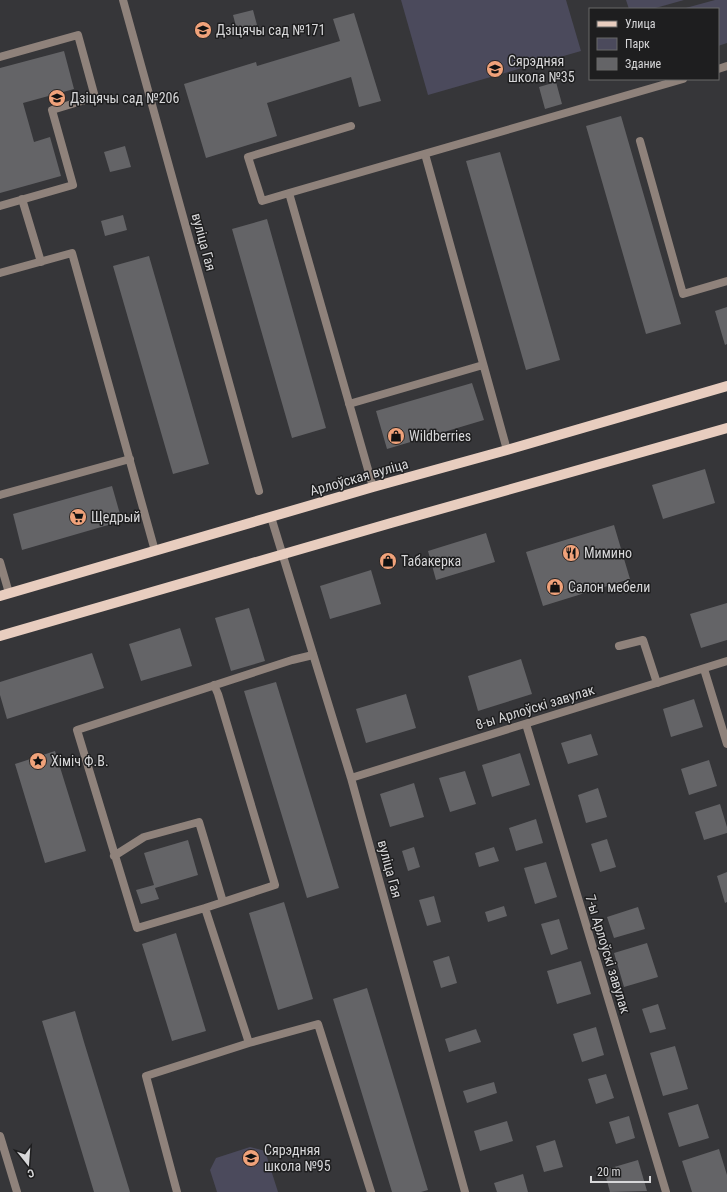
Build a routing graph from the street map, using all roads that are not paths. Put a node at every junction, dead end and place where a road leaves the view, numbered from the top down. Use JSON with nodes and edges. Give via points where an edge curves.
{"nodes":[{"id":1,"x":123,"y":0,"type":"edge"},
{"id":2,"x":0,"y":57,"type":"edge"},
{"id":3,"x":680,"y":80,"type":"edge"},
{"id":4,"x":351,"y":126,"type":"dead end"},
{"id":5,"x":640,"y":141,"type":"dead end"},
{"id":6,"x":425,"y":154,"type":"junction"},
{"id":7,"x":289,"y":193,"type":"junction"},
{"id":8,"x":22,"y":199,"type":"junction"},
{"id":9,"x":0,"y":206,"type":"edge"},
{"id":10,"x":41,"y":262,"type":"junction"},
{"id":11,"x":0,"y":274,"type":"edge"},
{"id":12,"x":727,"y":282,"type":"edge"},
{"id":13,"x":483,"y":365,"type":"junction"},
{"id":14,"x":727,"y":386,"type":"edge"},
{"id":15,"x":350,"y":404,"type":"junction"},
{"id":16,"x":727,"y":428,"type":"edge"},
{"id":17,"x":507,"y":450,"type":"junction"},
{"id":18,"x":130,"y":460,"type":"junction"},
{"id":19,"x":373,"y":487,"type":"junction"},
{"id":20,"x":259,"y":491,"type":"dead end"},
{"id":21,"x":0,"y":495,"type":"edge"},
{"id":22,"x":271,"y":517,"type":"junction"},
{"id":23,"x":155,"y":550,"type":"junction"},
{"id":24,"x":283,"y":554,"type":"junction"},
{"id":25,"x":0,"y":562,"type":"edge"},
{"id":26,"x":5,"y":594,"type":"edge"},
{"id":27,"x":0,"y":636,"type":"edge"},
{"id":28,"x":619,"y":646,"type":"dead end"},
{"id":29,"x":313,"y":655,"type":"junction"},
{"id":30,"x":727,"y":661,"type":"edge"},
{"id":31,"x":704,"y":669,"type":"junction"},
{"id":32,"x":657,"y":683,"type":"junction"},
{"id":33,"x":214,"y":685,"type":"junction"},
{"id":34,"x":526,"y":724,"type":"junction"},
{"id":35,"x":727,"y":744,"type":"edge"},
{"id":36,"x":351,"y":778,"type":"junction"},
{"id":37,"x":114,"y":856,"type":"junction"},
{"id":38,"x":223,"y":902,"type":"junction"},
{"id":39,"x":205,"y":908,"type":"junction"},
{"id":40,"x":248,"y":1043,"type":"junction"},
{"id":41,"x":0,"y":1136,"type":"edge"},
{"id":42,"x":16,"y":1192,"type":"edge"},
{"id":43,"x":177,"y":1192,"type":"edge"},
{"id":44,"x":371,"y":1192,"type":"edge"},
{"id":45,"x":465,"y":1192,"type":"edge"},
{"id":46,"x":666,"y":1192,"type":"edge"}],
"edges":[{"from":1,"to":20,"type":"street","name":"вуліца Гая"},
{"from":2,"to":8,"type":"street","via":[[78,35],[96,97],[52,110],[73,184]]},
{"from":3,"to":6,"type":"street"},
{"from":4,"to":7,"type":"street","via":[[248,157],[262,201]]},
{"from":5,"to":12,"type":"street","via":[[683,294]]},
{"from":6,"to":7,"type":"street"},
{"from":6,"to":13,"type":"street"},
{"from":7,"to":15,"type":"street"},
{"from":8,"to":9,"type":"street"},
{"from":8,"to":10,"type":"street"},
{"from":10,"to":11,"type":"street"},
{"from":10,"to":18,"type":"street","via":[[72,253]]},
{"from":13,"to":15,"type":"street"},
{"from":13,"to":17,"type":"street"},
{"from":14,"to":17,"type":"main road","name":"Арлоўская вуліца"},
{"from":15,"to":19,"type":"street"},
{"from":16,"to":24,"type":"main road"},
{"from":17,"to":19,"type":"main road","name":"Арлоўская вуліца"},
{"from":18,"to":21,"type":"street"},
{"from":18,"to":23,"type":"street"},
{"from":19,"to":22,"type":"main road","name":"Арлоўская вуліца"},
{"from":22,"to":23,"type":"main road","name":"Арлоўская вуліца"},
{"from":22,"to":24,"type":"street","name":"вуліца Гая"},
{"from":23,"to":26,"type":"main road","name":"Арлоўская вуліца"},
{"from":24,"to":27,"type":"main road"},
{"from":24,"to":29,"type":"street","name":"вуліца Гая"},
{"from":25,"to":26,"type":"street"},
{"from":28,"to":32,"type":"street","via":[[643,640]]},
{"from":29,"to":33,"type":"street"},
{"from":29,"to":36,"type":"street","name":"вуліца Гая"},
{"from":30,"to":31,"type":"street","name":"8-ы Арлоўскі завулак"},
{"from":31,"to":32,"type":"street","name":"8-ы Арлоўскі завулак"},
{"from":31,"to":35,"type":"street"},
{"from":32,"to":34,"type":"street","name":"8-ы Арлоўскі завулак"},
{"from":33,"to":37,"type":"street","via":[[77,730]]},
{"from":33,"to":38,"type":"street","via":[[275,885]]},
{"from":34,"to":36,"type":"street","name":"8-ы Арлоўскі завулак"},
{"from":34,"to":46,"type":"street","name":"7-ы Арлоўскі завулак"},
{"from":36,"to":45,"type":"street","name":"вуліца Гая"},
{"from":37,"to":38,"type":"street","via":[[144,837],[199,822]]},
{"from":37,"to":39,"type":"street","via":[[137,928]]},
{"from":38,"to":39,"type":"street"},
{"from":39,"to":40,"type":"street"},
{"from":40,"to":43,"type":"street","via":[[146,1076]]},
{"from":40,"to":44,"type":"street","via":[[318,1024]]},
{"from":41,"to":42,"type":"street"}]}
